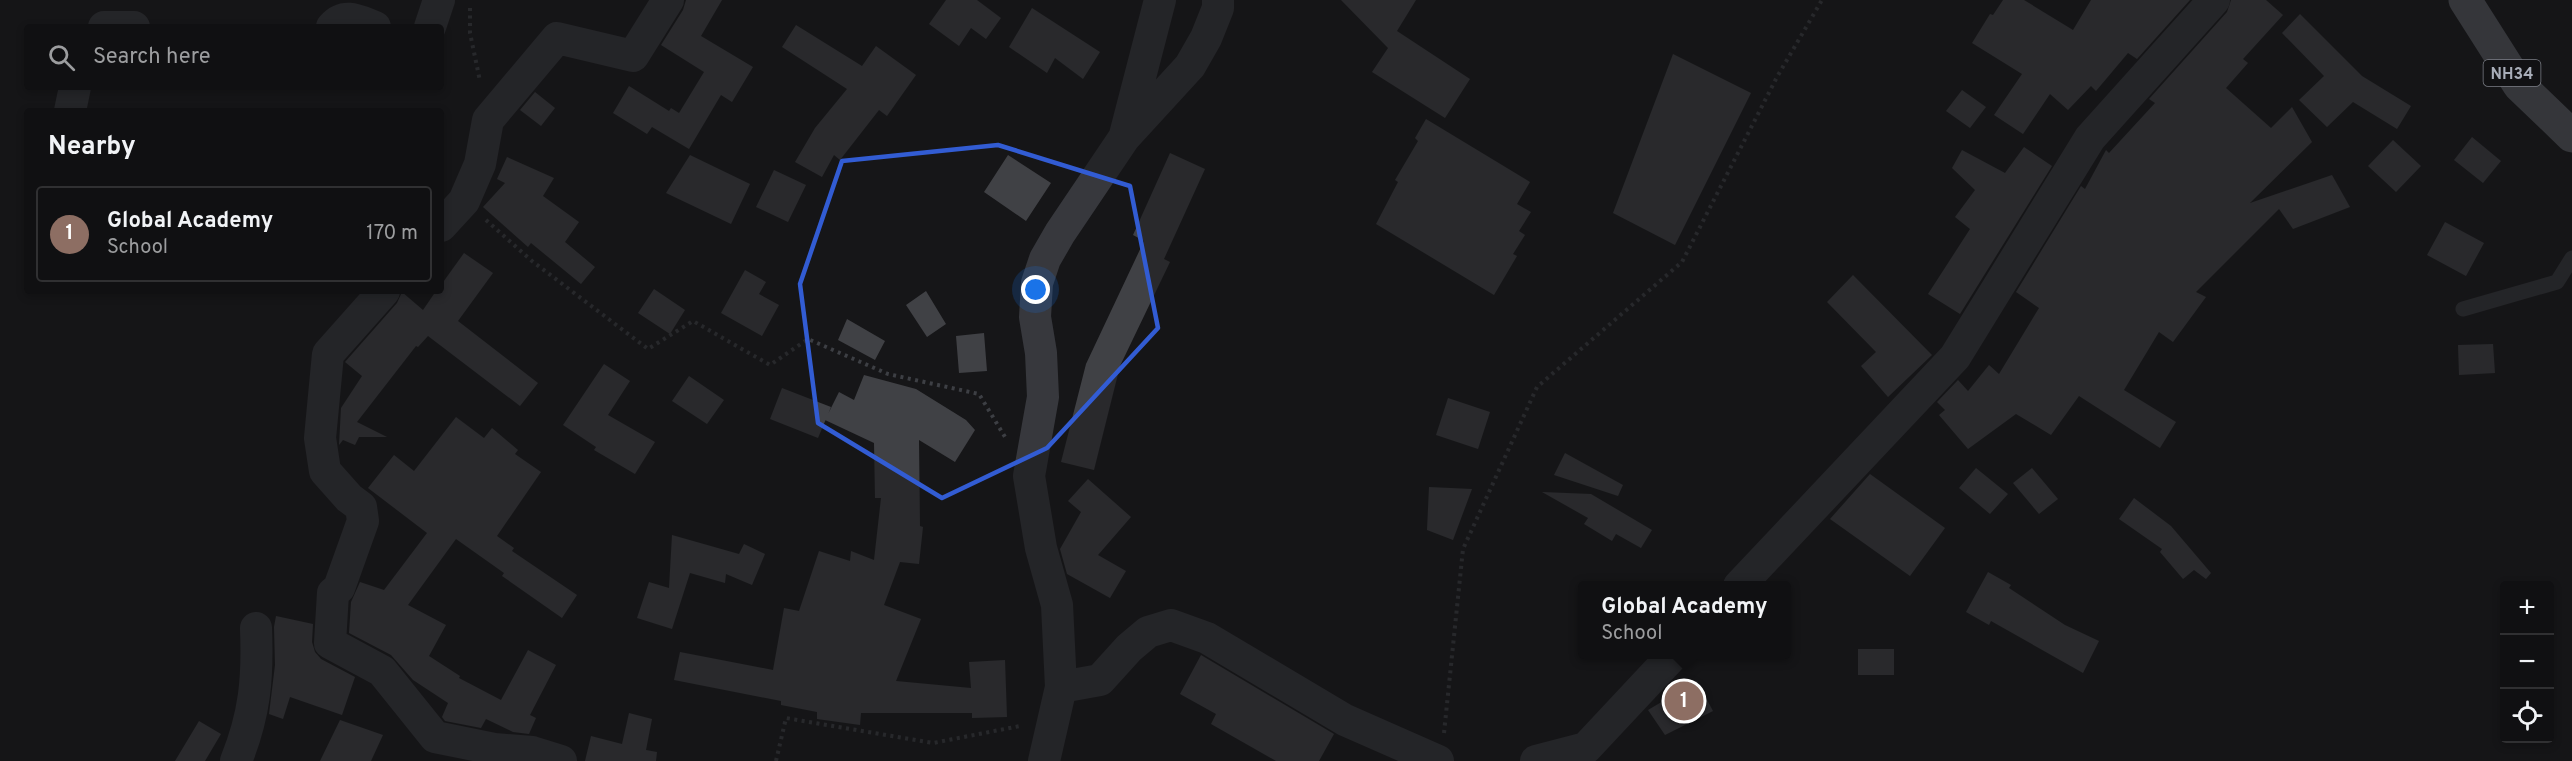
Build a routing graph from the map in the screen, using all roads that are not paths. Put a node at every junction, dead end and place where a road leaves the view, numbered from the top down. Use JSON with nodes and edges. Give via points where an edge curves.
{"nodes":[{"id":1,"x":439,"y":0,"type":"edge"},
{"id":2,"x":668,"y":0,"type":"edge"},
{"id":3,"x":1160,"y":0,"type":"edge"},
{"id":4,"x":1218,"y":0,"type":"edge"},
{"id":5,"x":2214,"y":0,"type":"edge"},
{"id":6,"x":2465,"y":0,"type":"edge"},
{"id":7,"x":335,"y":24,"type":"edge"},
{"id":8,"x":367,"y":24,"type":"edge"},
{"id":9,"x":431,"y":24,"type":"edge"},
{"id":10,"x":74,"y":90,"type":"edge"},
{"id":11,"x":71,"y":108,"type":"edge"},
{"id":12,"x":2572,"y":136,"type":"edge"},
{"id":13,"x":1124,"y":138,"type":"junction"},
{"id":14,"x":444,"y":223,"type":"edge"},
{"id":15,"x":2572,"y":258,"type":"edge"},
{"id":16,"x":381,"y":294,"type":"edge"},
{"id":17,"x":2463,"y":309,"type":"dead end"},
{"id":18,"x":1743,"y":581,"type":"edge"},
{"id":19,"x":256,"y":628,"type":"dead end"},
{"id":20,"x":1669,"y":659,"type":"edge"},
{"id":21,"x":1061,"y":687,"type":"junction"},
{"id":22,"x":1441,"y":749,"type":"edge"},
{"id":23,"x":540,"y":758,"type":"edge"},
{"id":24,"x":236,"y":761,"type":"edge"},
{"id":25,"x":1044,"y":761,"type":"edge"},
{"id":26,"x":1536,"y":761,"type":"edge"}],
"edges":[{"from":1,"to":9,"type":"street"},
{"from":2,"to":14,"type":"street","via":[[633,56],[558,38],[488,120],[480,164],[464,201]]},
{"from":3,"to":13,"type":"street"},
{"from":4,"to":13,"type":"street","via":[[1206,38],[1190,66]]},
{"from":5,"to":18,"type":"street","via":[[2090,138],[1955,357]]},
{"from":6,"to":12,"type":"highway","number":"NH34","via":[[2519,85]]},
{"from":7,"to":8,"type":"street","via":[[349,17]]},
{"from":10,"to":11,"type":"street"},
{"from":13,"to":21,"type":"street","via":[[1060,233],[1037,283],[1035,317],[1043,397],[1029,476],[1041,548],[1057,605]]},
{"from":15,"to":17,"type":"lane","via":[[2557,282]]},
{"from":16,"to":23,"type":"street","via":[[328,354],[320,438],[325,471],[361,507],[363,521],[339,588],[333,593],[330,643],[382,671],[435,736]]},
{"from":19,"to":24,"type":"street","via":[[258,672],[249,728]]},
{"from":20,"to":26,"type":"street","via":[[1586,748]]},
{"from":21,"to":22,"type":"street","via":[[1100,680],[1148,632],[1171,625],[1208,638],[1345,720]]},
{"from":21,"to":25,"type":"street"}]}
